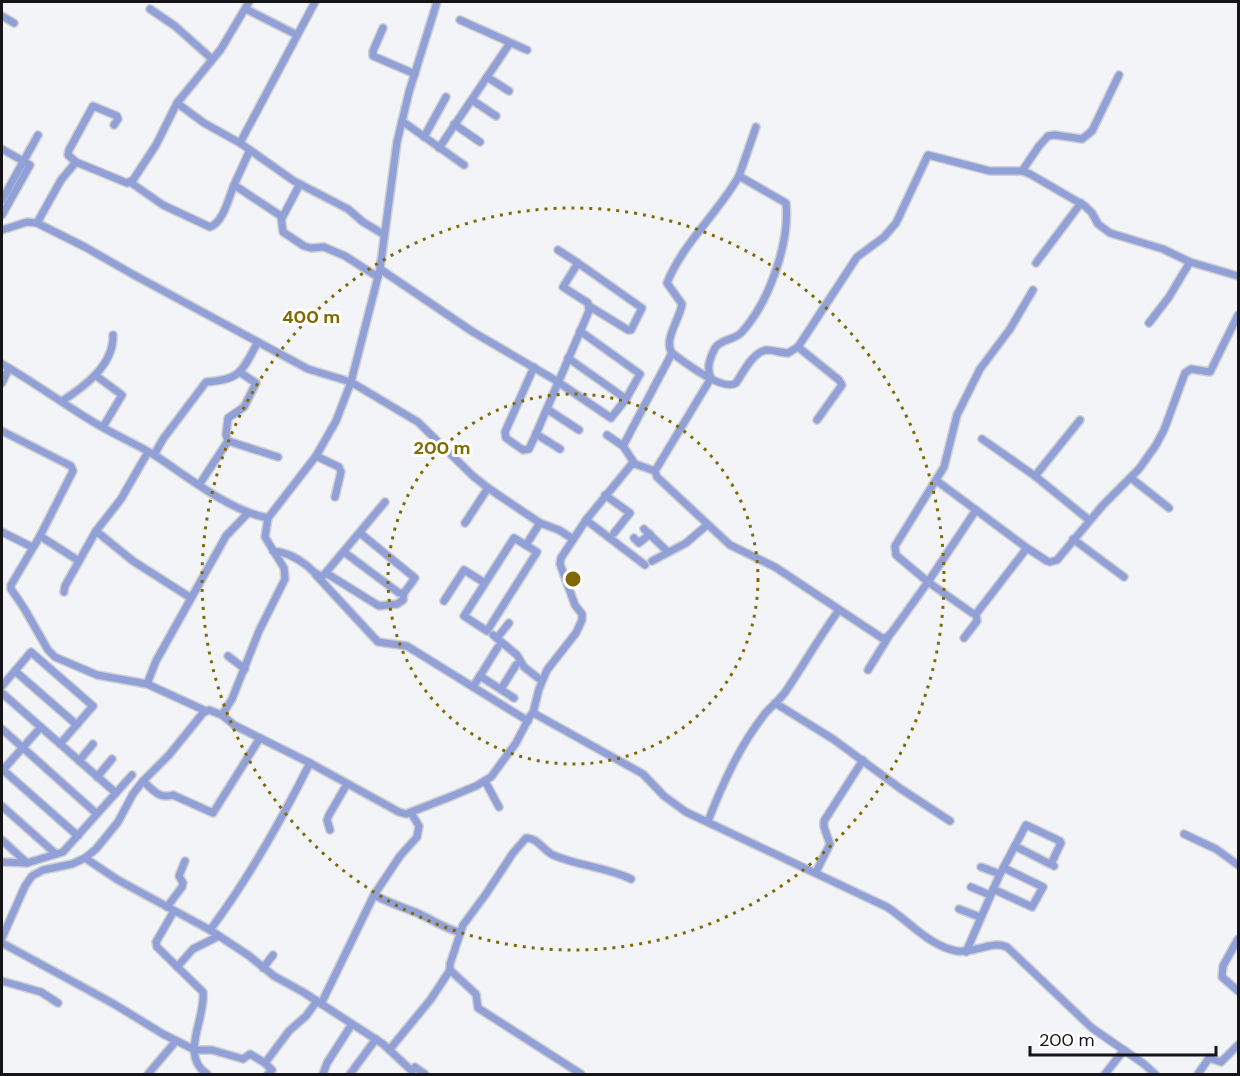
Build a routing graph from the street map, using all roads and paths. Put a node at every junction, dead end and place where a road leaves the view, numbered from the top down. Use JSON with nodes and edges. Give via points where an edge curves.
{"nodes":[{"id":1,"x":315,"y":2,"type":"edge"},
{"id":2,"x":437,"y":2,"type":"edge"},
{"id":3,"x":248,"y":5,"type":"edge"},
{"id":4,"x":150,"y":9,"type":"dead end"},
{"id":5,"x":2,"y":16,"type":"edge"},
{"id":6,"x":460,"y":20,"type":"dead end"},
{"id":7,"x":14,"y":23,"type":"dead end"},
{"id":8,"x":383,"y":28,"type":"dead end"},
{"id":9,"x":297,"y":35,"type":"junction"},
{"id":10,"x":510,"y":43,"type":"junction"},
{"id":11,"x":527,"y":50,"type":"dead end"},
{"id":12,"x":212,"y":59,"type":"junction"},
{"id":13,"x":415,"y":74,"type":"junction"},
{"id":14,"x":1119,"y":75,"type":"dead end"},
{"id":15,"x":487,"y":77,"type":"junction"},
{"id":16,"x":509,"y":91,"type":"dead end"},
{"id":17,"x":446,"y":97,"type":"dead end"},
{"id":18,"x":471,"y":100,"type":"junction"},
{"id":19,"x":177,"y":103,"type":"junction"},
{"id":20,"x":496,"y":116,"type":"dead end"},
{"id":21,"x":402,"y":122,"type":"junction"},
{"id":22,"x":454,"y":124,"type":"junction"},
{"id":23,"x":114,"y":125,"type":"dead end"},
{"id":24,"x":756,"y":127,"type":"dead end"},
{"id":25,"x":38,"y":135,"type":"dead end"},
{"id":26,"x":424,"y":137,"type":"junction"},
{"id":27,"x":480,"y":142,"type":"dead end"},
{"id":28,"x":240,"y":143,"type":"junction"},
{"id":29,"x":439,"y":148,"type":"junction"},
{"id":30,"x":2,"y":149,"type":"edge"},
{"id":31,"x":250,"y":150,"type":"junction"},
{"id":32,"x":23,"y":162,"type":"junction"},
{"id":33,"x":76,"y":162,"type":"junction"},
{"id":34,"x":464,"y":165,"type":"dead end"},
{"id":35,"x":1022,"y":171,"type":"junction"},
{"id":36,"x":739,"y":176,"type":"junction"},
{"id":37,"x":130,"y":182,"type":"junction"},
{"id":38,"x":300,"y":184,"type":"junction"},
{"id":39,"x":234,"y":185,"type":"junction"},
{"id":40,"x":2,"y":200,"type":"edge"},
{"id":41,"x":1081,"y":203,"type":"junction"},
{"id":42,"x":2,"y":215,"type":"edge"},
{"id":43,"x":282,"y":218,"type":"junction"},
{"id":44,"x":37,"y":222,"type":"junction"},
{"id":45,"x":2,"y":230,"type":"edge"},
{"id":46,"x":383,"y":234,"type":"junction"},
{"id":47,"x":558,"y":250,"type":"dead end"},
{"id":48,"x":1191,"y":262,"type":"junction"},
{"id":49,"x":578,"y":263,"type":"junction"},
{"id":50,"x":1036,"y":263,"type":"dead end"},
{"id":51,"x":379,"y":273,"type":"junction"},
{"id":52,"x":1239,"y":276,"type":"edge"},
{"id":53,"x":1033,"y":290,"type":"dead end"},
{"id":54,"x":590,"y":306,"type":"junction"},
{"id":55,"x":1239,"y":315,"type":"edge"},
{"id":56,"x":1149,"y":323,"type":"dead end"},
{"id":57,"x":580,"y":331,"type":"junction"},
{"id":58,"x":113,"y":336,"type":"dead end"},
{"id":59,"x":258,"y":342,"type":"junction"},
{"id":60,"x":798,"y":347,"type":"junction"},
{"id":61,"x":672,"y":353,"type":"junction"},
{"id":62,"x":568,"y":358,"type":"junction"},
{"id":63,"x":5,"y":366,"type":"edge"},
{"id":64,"x":534,"y":367,"type":"junction"},
{"id":65,"x":241,"y":373,"type":"junction"},
{"id":66,"x":95,"y":375,"type":"junction"},
{"id":67,"x":711,"y":378,"type":"junction"},
{"id":68,"x":351,"y":382,"type":"junction"},
{"id":69,"x":558,"y":382,"type":"junction"},
{"id":70,"x":2,"y":383,"type":"edge"},
{"id":71,"x":626,"y":399,"type":"junction"},
{"id":72,"x":62,"y":401,"type":"junction"},
{"id":73,"x":547,"y":410,"type":"junction"},
{"id":74,"x":817,"y":420,"type":"dead end"},
{"id":75,"x":1080,"y":420,"type":"dead end"},
{"id":76,"x":103,"y":427,"type":"junction"},
{"id":77,"x":579,"y":430,"type":"dead end"},
{"id":78,"x":2,"y":431,"type":"edge"},
{"id":79,"x":536,"y":434,"type":"junction"},
{"id":80,"x":607,"y":435,"type":"dead end"},
{"id":81,"x":982,"y":439,"type":"dead end"},
{"id":82,"x":228,"y":441,"type":"junction"},
{"id":83,"x":622,"y":446,"type":"junction"},
{"id":84,"x":560,"y":449,"type":"dead end"},
{"id":85,"x":151,"y":453,"type":"junction"},
{"id":86,"x":316,"y":456,"type":"junction"},
{"id":87,"x":278,"y":457,"type":"dead end"},
{"id":88,"x":635,"y":464,"type":"junction"},
{"id":89,"x":655,"y":471,"type":"junction"},
{"id":90,"x":1035,"y":476,"type":"junction"},
{"id":91,"x":1131,"y":478,"type":"junction"},
{"id":92,"x":937,"y":481,"type":"junction"},
{"id":93,"x":199,"y":485,"type":"junction"},
{"id":94,"x":488,"y":488,"type":"junction"},
{"id":95,"x":605,"y":495,"type":"junction"},
{"id":96,"x":334,"y":497,"type":"dead end"},
{"id":97,"x":385,"y":502,"type":"dead end"},
{"id":98,"x":1169,"y":508,"type":"dead end"},
{"id":99,"x":976,"y":510,"type":"junction"},
{"id":100,"x":248,"y":513,"type":"junction"},
{"id":101,"x":268,"y":518,"type":"junction"},
{"id":102,"x":586,"y":520,"type":"junction"},
{"id":103,"x":1089,"y":520,"type":"junction"},
{"id":104,"x":540,"y":523,"type":"junction"},
{"id":105,"x":465,"y":524,"type":"dead end"},
{"id":106,"x":709,"y":527,"type":"junction"},
{"id":107,"x":96,"y":531,"type":"junction"},
{"id":108,"x":2,"y":532,"type":"edge"},
{"id":109,"x":614,"y":532,"type":"dead end"},
{"id":110,"x":360,"y":533,"type":"junction"},
{"id":111,"x":40,"y":536,"type":"junction"},
{"id":112,"x":634,"y":537,"type":"dead end"},
{"id":113,"x":573,"y":539,"type":"junction"},
{"id":114,"x":1073,"y":539,"type":"junction"},
{"id":115,"x":526,"y":545,"type":"junction"},
{"id":116,"x":32,"y":547,"type":"junction"},
{"id":117,"x":1028,"y":548,"type":"junction"},
{"id":118,"x":273,"y":550,"type":"junction"},
{"id":119,"x":344,"y":552,"type":"junction"},
{"id":120,"x":668,"y":552,"type":"junction"},
{"id":121,"x":79,"y":561,"type":"junction"},
{"id":122,"x":326,"y":573,"type":"junction"},
{"id":123,"x":316,"y":575,"type":"junction"},
{"id":124,"x":1124,"y":577,"type":"dead end"},
{"id":125,"x":928,"y":582,"type":"junction"},
{"id":126,"x":485,"y":583,"type":"junction"},
{"id":127,"x":64,"y":592,"type":"dead end"},
{"id":128,"x":404,"y":593,"type":"junction"},
{"id":129,"x":191,"y":598,"type":"junction"},
{"id":130,"x":444,"y":601,"type":"dead end"},
{"id":131,"x":839,"y":610,"type":"junction"},
{"id":132,"x":976,"y":614,"type":"junction"},
{"id":133,"x":509,"y":623,"type":"dead end"},
{"id":134,"x":888,"y":636,"type":"junction"},
{"id":135,"x":964,"y":638,"type":"dead end"},
{"id":136,"x":498,"y":647,"type":"dead end"},
{"id":137,"x":228,"y":656,"type":"dead end"},
{"id":138,"x":516,"y":665,"type":"dead end"},
{"id":139,"x":245,"y":669,"type":"junction"},
{"id":140,"x":868,"y":670,"type":"dead end"},
{"id":141,"x":15,"y":671,"type":"junction"},
{"id":142,"x":480,"y":676,"type":"junction"},
{"id":143,"x":542,"y":681,"type":"junction"},
{"id":144,"x":2,"y":684,"type":"edge"},
{"id":145,"x":147,"y":684,"type":"junction"},
{"id":146,"x":473,"y":687,"type":"junction"},
{"id":147,"x":501,"y":689,"type":"junction"},
{"id":148,"x":2,"y":693,"type":"edge"},
{"id":149,"x":514,"y":698,"type":"dead end"},
{"id":150,"x":775,"y":703,"type":"junction"},
{"id":151,"x":206,"y":711,"type":"junction"},
{"id":152,"x":533,"y":713,"type":"junction"},
{"id":153,"x":222,"y":715,"type":"junction"},
{"id":154,"x":528,"y":721,"type":"junction"},
{"id":155,"x":77,"y":725,"type":"junction"},
{"id":156,"x":41,"y":727,"type":"junction"},
{"id":157,"x":2,"y":729,"type":"edge"},
{"id":158,"x":260,"y":738,"type":"junction"},
{"id":159,"x":60,"y":744,"type":"junction"},
{"id":160,"x":93,"y":744,"type":"dead end"},
{"id":161,"x":22,"y":748,"type":"junction"},
{"id":162,"x":112,"y":759,"type":"dead end"},
{"id":163,"x":863,"y":760,"type":"junction"},
{"id":164,"x":79,"y":761,"type":"junction"},
{"id":165,"x":310,"y":763,"type":"junction"},
{"id":166,"x":2,"y":770,"type":"edge"},
{"id":167,"x":132,"y":775,"type":"dead end"},
{"id":168,"x":97,"y":777,"type":"junction"},
{"id":169,"x":485,"y":781,"type":"junction"},
{"id":170,"x":143,"y":782,"type":"junction"},
{"id":171,"x":347,"y":784,"type":"junction"},
{"id":172,"x":116,"y":793,"type":"junction"},
{"id":173,"x":2,"y":806,"type":"edge"},
{"id":174,"x":499,"y":807,"type":"dead end"},
{"id":175,"x":411,"y":813,"type":"junction"},
{"id":176,"x":98,"y":814,"type":"junction"},
{"id":177,"x":708,"y":821,"type":"junction"},
{"id":178,"x":950,"y":821,"type":"dead end"},
{"id":179,"x":330,"y":830,"type":"dead end"},
{"id":180,"x":1184,"y":834,"type":"dead end"},
{"id":181,"x":78,"y":836,"type":"junction"},
{"id":182,"x":2,"y":840,"type":"edge"},
{"id":183,"x":1015,"y":846,"type":"junction"},
{"id":184,"x":56,"y":854,"type":"junction"},
{"id":185,"x":85,"y":858,"type":"junction"},
{"id":186,"x":185,"y":861,"type":"dead end"},
{"id":187,"x":2,"y":862,"type":"edge"},
{"id":188,"x":27,"y":863,"type":"junction"},
{"id":189,"x":1239,"y":865,"type":"edge"},
{"id":190,"x":981,"y":867,"type":"dead end"},
{"id":191,"x":1002,"y":871,"type":"junction"},
{"id":192,"x":816,"y":872,"type":"junction"},
{"id":193,"x":631,"y":879,"type":"dead end"},
{"id":194,"x":971,"y":886,"type":"dead end"},
{"id":195,"x":992,"y":892,"type":"junction"},
{"id":196,"x":374,"y":895,"type":"junction"},
{"id":197,"x":171,"y":909,"type":"junction"},
{"id":198,"x":959,"y":909,"type":"dead end"},
{"id":199,"x":980,"y":917,"type":"junction"},
{"id":200,"x":210,"y":930,"type":"junction"},
{"id":201,"x":459,"y":932,"type":"junction"},
{"id":202,"x":219,"y":936,"type":"junction"},
{"id":203,"x":2,"y":938,"type":"edge"},
{"id":204,"x":1239,"y":939,"type":"edge"},
{"id":205,"x":2,"y":943,"type":"edge"},
{"id":206,"x":966,"y":952,"type":"junction"},
{"id":207,"x":273,"y":954,"type":"dead end"},
{"id":208,"x":177,"y":967,"type":"junction"},
{"id":209,"x":263,"y":968,"type":"junction"},
{"id":210,"x":450,"y":970,"type":"junction"},
{"id":211,"x":2,"y":981,"type":"edge"},
{"id":212,"x":1239,"y":991,"type":"edge"},
{"id":213,"x":319,"y":1002,"type":"junction"},
{"id":214,"x":58,"y":1003,"type":"dead end"},
{"id":215,"x":352,"y":1024,"type":"junction"},
{"id":216,"x":376,"y":1039,"type":"junction"},
{"id":217,"x":176,"y":1041,"type":"junction"},
{"id":218,"x":1239,"y":1044,"type":"edge"},
{"id":219,"x":390,"y":1049,"type":"junction"},
{"id":220,"x":195,"y":1050,"type":"junction"},
{"id":221,"x":1124,"y":1050,"type":"junction"},
{"id":222,"x":265,"y":1063,"type":"junction"},
{"id":223,"x":202,"y":1073,"type":"edge"},
{"id":224,"x":413,"y":1073,"type":"edge"},
{"id":225,"x":148,"y":1074,"type":"edge"},
{"id":226,"x":268,"y":1074,"type":"edge"},
{"id":227,"x":323,"y":1074,"type":"edge"},
{"id":228,"x":351,"y":1074,"type":"edge"},
{"id":229,"x":425,"y":1074,"type":"edge"},
{"id":230,"x":581,"y":1074,"type":"edge"},
{"id":231,"x":1105,"y":1074,"type":"edge"},
{"id":232,"x":1154,"y":1074,"type":"edge"},
{"id":233,"x":1198,"y":1074,"type":"edge"}],
"edges":[{"from":1,"to":9,"type":"street"},
{"from":2,"to":13,"type":"street"},
{"from":3,"to":9,"type":"street"},
{"from":3,"to":12,"type":"street"},
{"from":4,"to":12,"type":"street"},
{"from":5,"to":7,"type":"street"},
{"from":6,"to":10,"type":"street"},
{"from":8,"to":13,"type":"street","via":[[373,56]]},
{"from":9,"to":28,"type":"street"},
{"from":10,"to":11,"type":"street"},
{"from":10,"to":15,"type":"street"},
{"from":12,"to":19,"type":"street"},
{"from":13,"to":21,"type":"street"},
{"from":14,"to":35,"type":"street","via":[[1092,131],[1082,139],[1048,136]]},
{"from":15,"to":16,"type":"street"},
{"from":15,"to":18,"type":"street"},
{"from":17,"to":26,"type":"street"},
{"from":18,"to":20,"type":"street"},
{"from":18,"to":22,"type":"street"},
{"from":19,"to":28,"type":"street"},
{"from":19,"to":37,"type":"street","via":[[156,145]]},
{"from":21,"to":26,"type":"street"},
{"from":21,"to":46,"type":"street"},
{"from":22,"to":27,"type":"street"},
{"from":22,"to":29,"type":"street"},
{"from":23,"to":33,"type":"street","via":[[117,116],[93,106],[69,150]]},
{"from":24,"to":36,"type":"street"},
{"from":25,"to":32,"type":"street"},
{"from":26,"to":29,"type":"street"},
{"from":28,"to":31,"type":"street"},
{"from":29,"to":34,"type":"street"},
{"from":30,"to":32,"type":"street"},
{"from":31,"to":38,"type":"street"},
{"from":31,"to":39,"type":"street"},
{"from":32,"to":40,"type":"street"},
{"from":32,"to":42,"type":"street","via":[[30,165]]},
{"from":33,"to":37,"type":"street"},
{"from":33,"to":44,"type":"street"},
{"from":35,"to":41,"type":"street"},
{"from":35,"to":60,"type":"street","via":[[990,171],[928,155],[896,223],[857,257]]},
{"from":36,"to":61,"type":"street","via":[[667,281],[682,304],[669,341]]},
{"from":36,"to":67,"type":"street","via":[[786,203],[784,231],[779,262],[761,304],[737,337],[716,347],[709,364]]},
{"from":37,"to":39,"type":"street","via":[[163,205],[210,227],[216,224]]},
{"from":38,"to":43,"type":"street"},
{"from":38,"to":46,"type":"street","via":[[348,209]]},
{"from":39,"to":43,"type":"street"},
{"from":41,"to":48,"type":"street","via":[[1105,231]]},
{"from":41,"to":50,"type":"street"},
{"from":43,"to":51,"type":"street","via":[[283,232],[304,246],[324,247]]},
{"from":44,"to":45,"type":"street"},
{"from":44,"to":59,"type":"street"},
{"from":46,"to":51,"type":"street"},
{"from":47,"to":49,"type":"street"},
{"from":48,"to":52,"type":"street"},
{"from":48,"to":56,"type":"street"},
{"from":49,"to":54,"type":"street","via":[[563,287]]},
{"from":49,"to":54,"type":"street","via":[[642,308],[628,330]]},
{"from":51,"to":64,"type":"street"},
{"from":51,"to":68,"type":"street"},
{"from":53,"to":92,"type":"street","via":[[980,369],[957,415],[946,462]]},
{"from":54,"to":57,"type":"street"},
{"from":55,"to":91,"type":"street","via":[[1210,372],[1191,369],[1185,373],[1160,438]]},
{"from":57,"to":62,"type":"street"},
{"from":57,"to":71,"type":"street","via":[[640,374]]},
{"from":58,"to":66,"type":"street","via":[[112,350]]},
{"from":59,"to":65,"type":"street"},
{"from":59,"to":68,"type":"street","via":[[308,369]]},
{"from":60,"to":67,"type":"street","via":[[788,353],[762,352],[732,386]]},
{"from":60,"to":74,"type":"street","via":[[842,385]]},
{"from":61,"to":67,"type":"street"},
{"from":61,"to":83,"type":"street"},
{"from":62,"to":69,"type":"street"},
{"from":62,"to":71,"type":"street"},
{"from":63,"to":70,"type":"street"},
{"from":63,"to":72,"type":"street"},
{"from":64,"to":69,"type":"street"},
{"from":64,"to":79,"type":"street","via":[[505,435],[526,450]]},
{"from":65,"to":82,"type":"street","via":[[256,383],[244,407],[228,418]]},
{"from":65,"to":85,"type":"street","via":[[206,382]]},
{"from":66,"to":72,"type":"street"},
{"from":66,"to":76,"type":"street","via":[[122,395]]},
{"from":67,"to":89,"type":"street"},
{"from":68,"to":86,"type":"street","via":[[336,421]]},
{"from":68,"to":94,"type":"street","via":[[418,422]]},
{"from":69,"to":71,"type":"street","via":[[608,417],[613,417]]},
{"from":69,"to":73,"type":"street"},
{"from":72,"to":76,"type":"street"},
{"from":73,"to":77,"type":"street"},
{"from":73,"to":79,"type":"street"},
{"from":75,"to":90,"type":"street"},
{"from":76,"to":85,"type":"street"},
{"from":78,"to":111,"type":"street","via":[[71,466],[73,471]]},
{"from":79,"to":84,"type":"street"},
{"from":80,"to":83,"type":"street"},
{"from":81,"to":90,"type":"street"},
{"from":82,"to":87,"type":"street"},
{"from":82,"to":93,"type":"street"},
{"from":83,"to":88,"type":"street"},
{"from":85,"to":93,"type":"street"},
{"from":85,"to":107,"type":"street"},
{"from":86,"to":96,"type":"street","via":[[339,467]]},
{"from":86,"to":101,"type":"street"},
{"from":88,"to":89,"type":"street"},
{"from":88,"to":95,"type":"street"},
{"from":89,"to":106,"type":"street"},
{"from":90,"to":103,"type":"street"},
{"from":91,"to":98,"type":"street"},
{"from":91,"to":103,"type":"street"},
{"from":92,"to":99,"type":"street"},
{"from":92,"to":125,"type":"street","via":[[894,550],[901,561]]},
{"from":93,"to":100,"type":"street"},
{"from":94,"to":104,"type":"street"},
{"from":94,"to":105,"type":"street"},
{"from":95,"to":102,"type":"street"},
{"from":95,"to":109,"type":"street","via":[[630,513]]},
{"from":97,"to":110,"type":"street"},
{"from":99,"to":117,"type":"street"},
{"from":99,"to":125,"type":"street"},
{"from":100,"to":101,"type":"street"},
{"from":100,"to":129,"type":"street","via":[[226,536]]},
{"from":101,"to":118,"type":"street","via":[[264,537]]},
{"from":102,"to":113,"type":"street"},
{"from":102,"to":120,"type":"street","via":[[649,563]]},
{"from":103,"to":114,"type":"street"},
{"from":104,"to":113,"type":"street"},
{"from":104,"to":115,"type":"street"},
{"from":106,"to":120,"type":"street"},
{"from":106,"to":131,"type":"street","via":[[729,545],[775,567]]},
{"from":107,"to":121,"type":"street"},
{"from":107,"to":129,"type":"street"},
{"from":108,"to":116,"type":"street"},
{"from":110,"to":119,"type":"street"},
{"from":110,"to":128,"type":"street","via":[[415,578]]},
{"from":111,"to":116,"type":"street"},
{"from":111,"to":121,"type":"street"},
{"from":112,"to":120,"type":"street","via":[[639,543],[647,532]]},
{"from":113,"to":143,"type":"street","via":[[560,564],[582,620]]},
{"from":114,"to":117,"type":"street","via":[[1053,562]]},
{"from":114,"to":124,"type":"street"},
{"from":115,"to":126,"type":"street","via":[[514,538]]},
{"from":115,"to":126,"type":"street","via":[[537,552],[488,630],[464,616]]},
{"from":116,"to":145,"type":"street","via":[[11,589],[48,650],[55,657],[97,675]]},
{"from":117,"to":132,"type":"street"},
{"from":118,"to":123,"type":"street","via":[[285,552]]},
{"from":118,"to":139,"type":"street","via":[[284,568],[285,579]]},
{"from":119,"to":122,"type":"street"},
{"from":119,"to":128,"type":"street"},
{"from":121,"to":127,"type":"street"},
{"from":122,"to":123,"type":"street"},
{"from":122,"to":128,"type":"street","via":[[379,606],[397,604]]},
{"from":123,"to":146,"type":"street","via":[[378,642],[407,646]]},
{"from":125,"to":132,"type":"street"},
{"from":125,"to":134,"type":"street"},
{"from":126,"to":130,"type":"street","via":[[464,570]]},
{"from":129,"to":145,"type":"street"},
{"from":131,"to":134,"type":"street","via":[[878,637]]},
{"from":131,"to":150,"type":"street"},
{"from":132,"to":135,"type":"street","via":[[977,621]]},
{"from":133,"to":143,"type":"street","via":[[495,636]]},
{"from":134,"to":140,"type":"street"},
{"from":136,"to":142,"type":"street"},
{"from":137,"to":139,"type":"street"},
{"from":138,"to":147,"type":"street"},
{"from":139,"to":153,"type":"street"},
{"from":141,"to":144,"type":"street"},
{"from":141,"to":155,"type":"street"},
{"from":141,"to":155,"type":"street","via":[[31,652],[85,698],[93,706]]},
{"from":142,"to":146,"type":"street"},
{"from":142,"to":147,"type":"street"},
{"from":143,"to":152,"type":"street"},
{"from":145,"to":151,"type":"street"},
{"from":146,"to":154,"type":"street"},
{"from":147,"to":149,"type":"street"},
{"from":148,"to":156,"type":"street"},
{"from":150,"to":163,"type":"street"},
{"from":150,"to":177,"type":"street","via":[[742,747]]},
{"from":151,"to":153,"type":"street"},
{"from":151,"to":170,"type":"street"},
{"from":152,"to":154,"type":"street"},
{"from":152,"to":177,"type":"street","via":[[638,771],[676,805]]},
{"from":153,"to":158,"type":"street"},
{"from":154,"to":169,"type":"street","via":[[502,764]]},
{"from":155,"to":159,"type":"street"},
{"from":156,"to":159,"type":"street"},
{"from":156,"to":161,"type":"street"},
{"from":157,"to":161,"type":"street"},
{"from":158,"to":165,"type":"street"},
{"from":158,"to":170,"type":"street","via":[[213,813],[173,795],[161,796]]},
{"from":159,"to":164,"type":"street"},
{"from":160,"to":164,"type":"street"},
{"from":161,"to":166,"type":"street"},
{"from":161,"to":176,"type":"street"},
{"from":162,"to":168,"type":"street"},
{"from":163,"to":178,"type":"street"},
{"from":163,"to":192,"type":"street","via":[[824,821],[830,844]]},
{"from":164,"to":168,"type":"street"},
{"from":165,"to":171,"type":"street"},
{"from":165,"to":200,"type":"street","via":[[247,877]]},
{"from":166,"to":181,"type":"street"},
{"from":167,"to":172,"type":"street"},
{"from":168,"to":172,"type":"street"},
{"from":169,"to":174,"type":"street"},
{"from":169,"to":175,"type":"street"},
{"from":170,"to":185,"type":"street","via":[[103,842]]},
{"from":171,"to":175,"type":"street","via":[[399,812]]},
{"from":171,"to":179,"type":"street","via":[[327,820]]},
{"from":172,"to":176,"type":"street"},
{"from":173,"to":184,"type":"street"},
{"from":175,"to":196,"type":"street","via":[[418,826],[417,837]]},
{"from":176,"to":181,"type":"street"},
{"from":177,"to":192,"type":"street"},
{"from":180,"to":189,"type":"street"},
{"from":181,"to":184,"type":"street"},
{"from":182,"to":188,"type":"street"},
{"from":183,"to":183,"type":"street","via":[[1053,865],[1061,843],[1026,825]]},
{"from":183,"to":191,"type":"street"},
{"from":184,"to":188,"type":"street"},
{"from":185,"to":197,"type":"street"},
{"from":185,"to":203,"type":"street","via":[[32,876]]},
{"from":186,"to":197,"type":"street","via":[[179,876],[182,887]]},
{"from":187,"to":188,"type":"street"},
{"from":190,"to":191,"type":"street"},
{"from":191,"to":195,"type":"street"},
{"from":191,"to":195,"type":"street","via":[[1041,885],[1039,897],[1032,907]]},
{"from":192,"to":206,"type":"street","via":[[887,906],[927,938]]},
{"from":193,"to":201,"type":"street","via":[[552,854],[526,838]]},
{"from":194,"to":195,"type":"street"},
{"from":195,"to":199,"type":"street"},
{"from":196,"to":201,"type":"street"},
{"from":196,"to":213,"type":"street"},
{"from":197,"to":200,"type":"street"},
{"from":197,"to":208,"type":"street","via":[[156,942],[160,952]]},
{"from":198,"to":199,"type":"street"},
{"from":199,"to":206,"type":"street"},
{"from":200,"to":202,"type":"street"},
{"from":201,"to":210,"type":"street"},
{"from":202,"to":208,"type":"street","via":[[193,949]]},
{"from":202,"to":209,"type":"street"},
{"from":204,"to":212,"type":"street","via":[[1222,970],[1222,977]]},
{"from":205,"to":217,"type":"street"},
{"from":206,"to":221,"type":"street","via":[[997,944],[1007,948],[1092,1028]]},
{"from":207,"to":209,"type":"street"},
{"from":208,"to":220,"type":"street","via":[[203,992]]},
{"from":209,"to":213,"type":"street"},
{"from":210,"to":219,"type":"street"},
{"from":210,"to":230,"type":"street","via":[[476,994],[478,1008]]},
{"from":211,"to":214,"type":"street","via":[[41,992]]},
{"from":213,"to":215,"type":"street"},
{"from":213,"to":222,"type":"street","via":[[289,1031]]},
{"from":215,"to":216,"type":"street"},
{"from":215,"to":227,"type":"street"},
{"from":216,"to":219,"type":"street"},
{"from":216,"to":228,"type":"street"},
{"from":217,"to":220,"type":"street"},
{"from":217,"to":225,"type":"street"},
{"from":218,"to":233,"type":"street","via":[[1221,1062],[1209,1058]]},
{"from":219,"to":224,"type":"street"},
{"from":220,"to":222,"type":"street","via":[[212,1050],[243,1059],[250,1054]]},
{"from":220,"to":223,"type":"street"},
{"from":221,"to":231,"type":"street"},
{"from":221,"to":232,"type":"street"},
{"from":222,"to":226,"type":"street","via":[[272,1070]]},
{"from":224,"to":229,"type":"street","via":[[415,1067]]}]}
